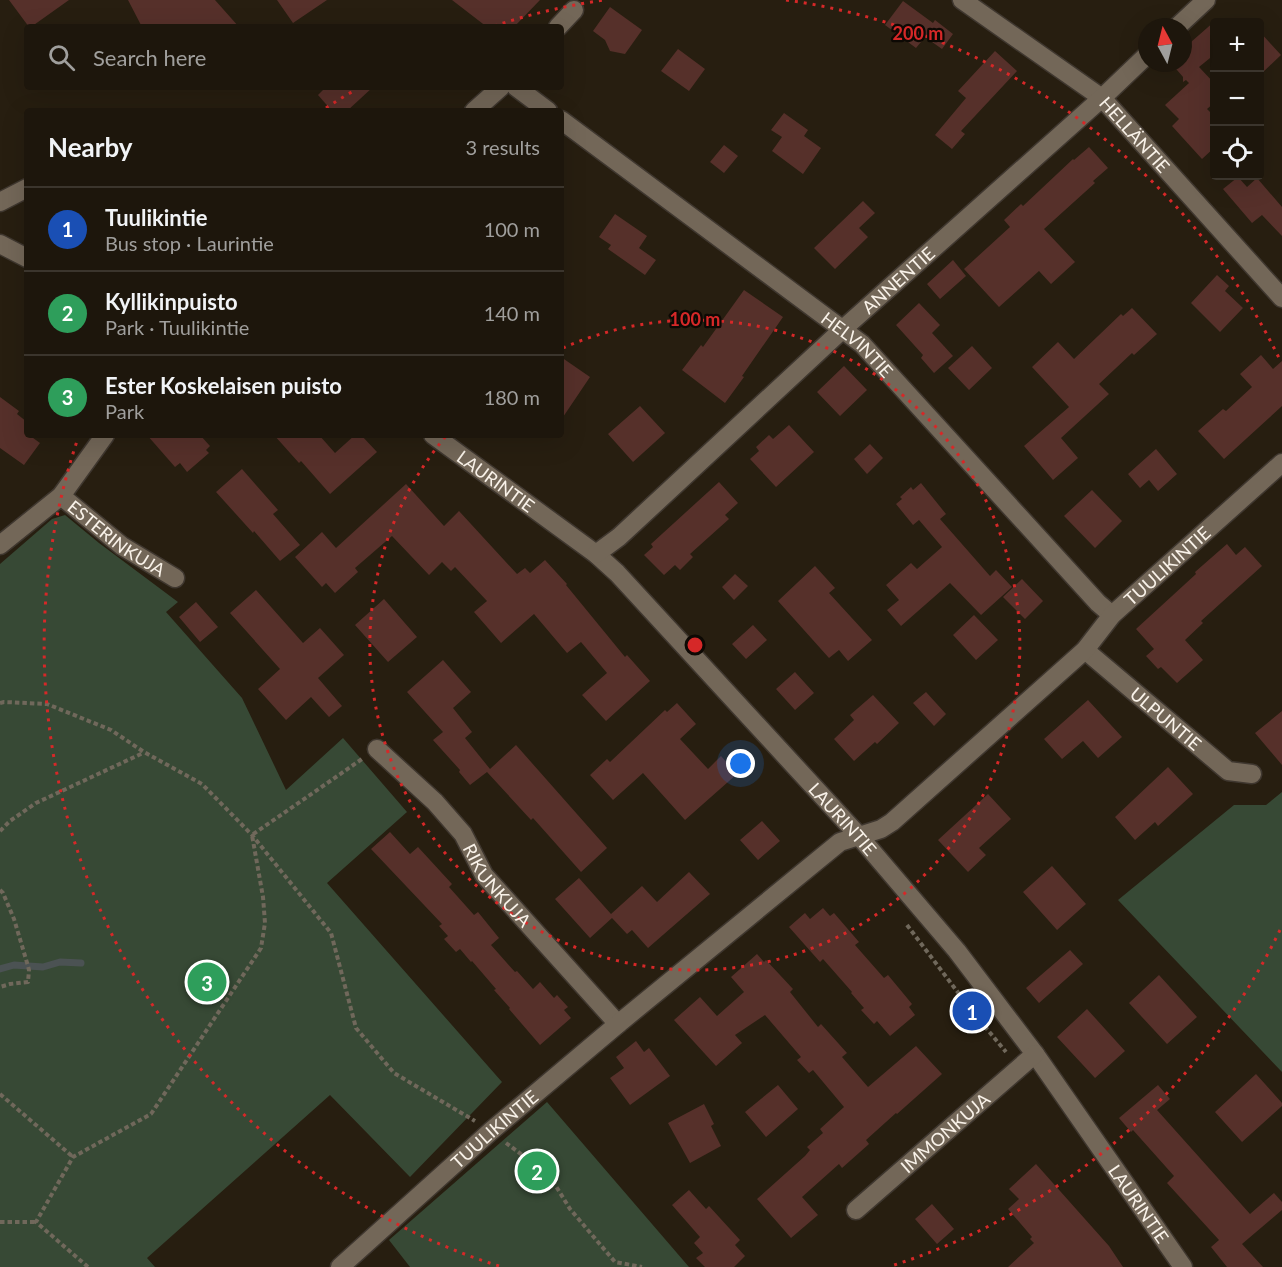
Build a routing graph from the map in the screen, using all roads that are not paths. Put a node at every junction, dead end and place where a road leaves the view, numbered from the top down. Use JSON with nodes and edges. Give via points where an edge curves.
{"nodes":[{"id":1,"x":962,"y":0,"type":"edge"},
{"id":2,"x":1206,"y":0,"type":"edge"},
{"id":3,"x":574,"y":10,"type":"dead end"},
{"id":4,"x":1187,"y":18,"type":"edge"},
{"id":5,"x":561,"y":24,"type":"edge"},
{"id":6,"x":1138,"y":64,"type":"edge"},
{"id":7,"x":498,"y":90,"type":"edge"},
{"id":8,"x":520,"y":90,"type":"edge"},
{"id":9,"x":1102,"y":98,"type":"junction"},
{"id":10,"x":477,"y":108,"type":"edge"},
{"id":11,"x":544,"y":108,"type":"edge"},
{"id":12,"x":564,"y":122,"type":"edge"},
{"id":13,"x":24,"y":190,"type":"edge"},
{"id":14,"x":0,"y":202,"type":"edge"},
{"id":15,"x":0,"y":244,"type":"edge"},
{"id":16,"x":24,"y":256,"type":"edge"},
{"id":17,"x":1282,"y":298,"type":"edge"},
{"id":18,"x":843,"y":329,"type":"junction"},
{"id":19,"x":103,"y":438,"type":"edge"},
{"id":20,"x":437,"y":438,"type":"edge"},
{"id":21,"x":1282,"y":463,"type":"edge"},
{"id":22,"x":61,"y":496,"type":"junction"},
{"id":23,"x":0,"y":545,"type":"edge"},
{"id":24,"x":596,"y":554,"type":"junction"},
{"id":25,"x":175,"y":578,"type":"dead end"},
{"id":26,"x":1112,"y":615,"type":"junction"},
{"id":27,"x":1086,"y":650,"type":"junction"},
{"id":28,"x":377,"y":749,"type":"road end"},
{"id":29,"x":1252,"y":774,"type":"dead end"},
{"id":30,"x":859,"y":836,"type":"junction"},
{"id":31,"x":618,"y":1024,"type":"junction"},
{"id":32,"x":1035,"y":1054,"type":"junction"},
{"id":33,"x":856,"y":1210,"type":"dead end"},
{"id":34,"x":340,"y":1267,"type":"edge"},
{"id":35,"x":1183,"y":1267,"type":"edge"}],
"edges":[{"from":1,"to":9,"type":"street","name":"HELLÄNTIE"},
{"from":2,"to":4,"type":"street"},
{"from":3,"to":5,"type":"street"},
{"from":6,"to":9,"type":"street","name":"ANNENTIE"},
{"from":7,"to":10,"type":"street"},
{"from":8,"to":11,"type":"street"},
{"from":9,"to":17,"type":"street","name":"HELLÄNTIE"},
{"from":9,"to":18,"type":"street","name":"ANNENTIE"},
{"from":12,"to":18,"type":"street","name":"HELVINTIE"},
{"from":13,"to":14,"type":"street"},
{"from":15,"to":16,"type":"street"},
{"from":18,"to":24,"type":"street","name":"ANNENTIE"},
{"from":18,"to":26,"type":"street","name":"HELVINTIE"},
{"from":19,"to":22,"type":"street"},
{"from":20,"to":24,"type":"street","name":"LAURINTIE"},
{"from":21,"to":26,"type":"street","name":"TUULIKINTIE"},
{"from":22,"to":23,"type":"street"},
{"from":22,"to":25,"type":"street","name":"ESTERINKUJA","via":[[122,546]]},
{"from":24,"to":30,"type":"street","name":"LAURINTIE"},
{"from":26,"to":27,"type":"street","name":"TUULIKINTIE"},
{"from":27,"to":29,"type":"street","name":"ULPUNTIE","via":[[1228,771]]},
{"from":27,"to":30,"type":"street","name":"TUULIKINTIE","via":[[892,822]]},
{"from":28,"to":31,"type":"street","name":"RIKUNKUJA","via":[[435,802],[463,834],[484,875]]},
{"from":30,"to":31,"type":"street","name":"TUULIKINTIE","via":[[840,842]]},
{"from":30,"to":32,"type":"street","name":"LAURINTIE","via":[[957,951]]},
{"from":31,"to":34,"type":"street","name":"TUULIKINTIE","via":[[491,1131]]},
{"from":32,"to":33,"type":"street","name":"IMMONKUJA"},
{"from":32,"to":35,"type":"street","name":"LAURINTIE"}]}
